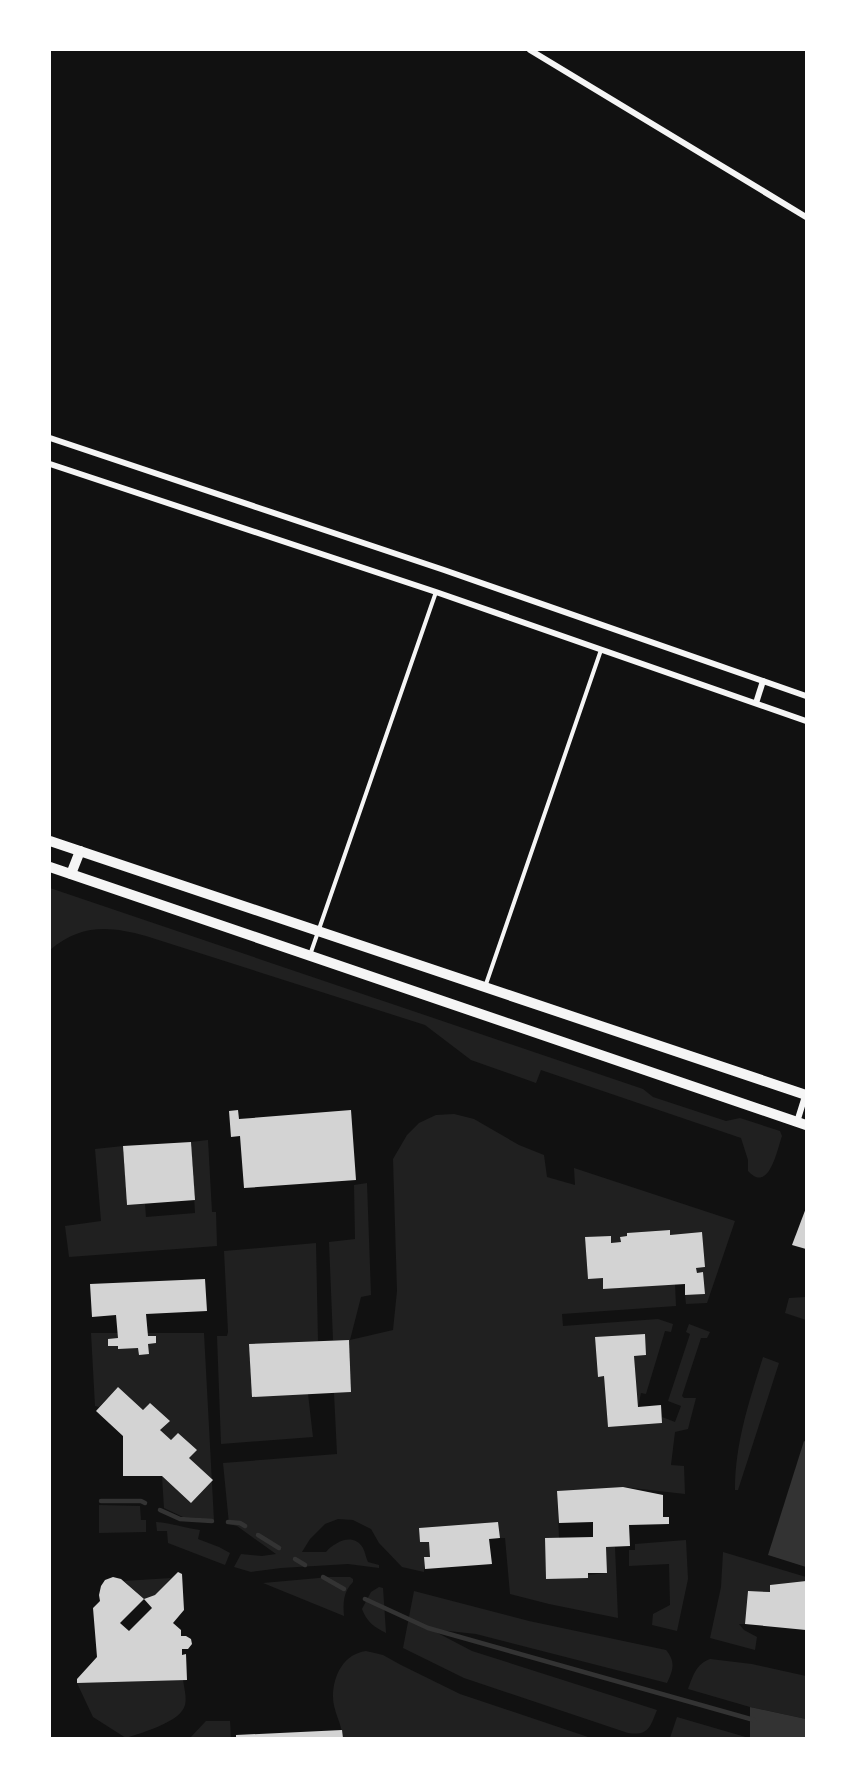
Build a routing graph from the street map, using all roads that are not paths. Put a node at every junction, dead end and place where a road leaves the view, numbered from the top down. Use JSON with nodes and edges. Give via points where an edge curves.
{"nodes":[{"id":1,"x":530,"y":50,"type":"edge"},
{"id":2,"x":807,"y":217,"type":"edge"},
{"id":3,"x":50,"y":438,"type":"edge"},
{"id":4,"x":50,"y":464,"type":"edge"},
{"id":5,"x":436,"y":592,"type":"junction"},
{"id":6,"x":601,"y":650,"type":"junction"},
{"id":7,"x":763,"y":681,"type":"junction"},
{"id":8,"x":807,"y":696,"type":"edge"},
{"id":9,"x":756,"y":703,"type":"junction"},
{"id":10,"x":807,"y":721,"type":"edge"},
{"id":11,"x":50,"y":841,"type":"edge"},
{"id":12,"x":80,"y":851,"type":"junction"},
{"id":13,"x":50,"y":867,"type":"edge"},
{"id":14,"x":71,"y":874,"type":"junction"},
{"id":15,"x":318,"y":931,"type":"junction"},
{"id":16,"x":310,"y":956,"type":"junction"},
{"id":17,"x":485,"y":987,"type":"junction"},
{"id":18,"x":806,"y":1094,"type":"edge"},
{"id":19,"x":802,"y":1123,"type":"edge"}],
"edges":[{"from":1,"to":2,"type":"street"},
{"from":3,"to":7,"type":"street"},
{"from":4,"to":5,"type":"street"},
{"from":5,"to":6,"type":"street"},
{"from":5,"to":15,"type":"lane"},
{"from":6,"to":9,"type":"street"},
{"from":6,"to":17,"type":"lane"},
{"from":7,"to":8,"type":"street"},
{"from":7,"to":9,"type":"street"},
{"from":9,"to":10,"type":"street"},
{"from":11,"to":12,"type":"main road"},
{"from":12,"to":14,"type":"main road"},
{"from":12,"to":15,"type":"main road"},
{"from":13,"to":14,"type":"main road"},
{"from":14,"to":16,"type":"main road"},
{"from":15,"to":16,"type":"lane"},
{"from":15,"to":17,"type":"main road"},
{"from":16,"to":19,"type":"main road"},
{"from":17,"to":18,"type":"main road"},
{"from":18,"to":19,"type":"street"}]}
